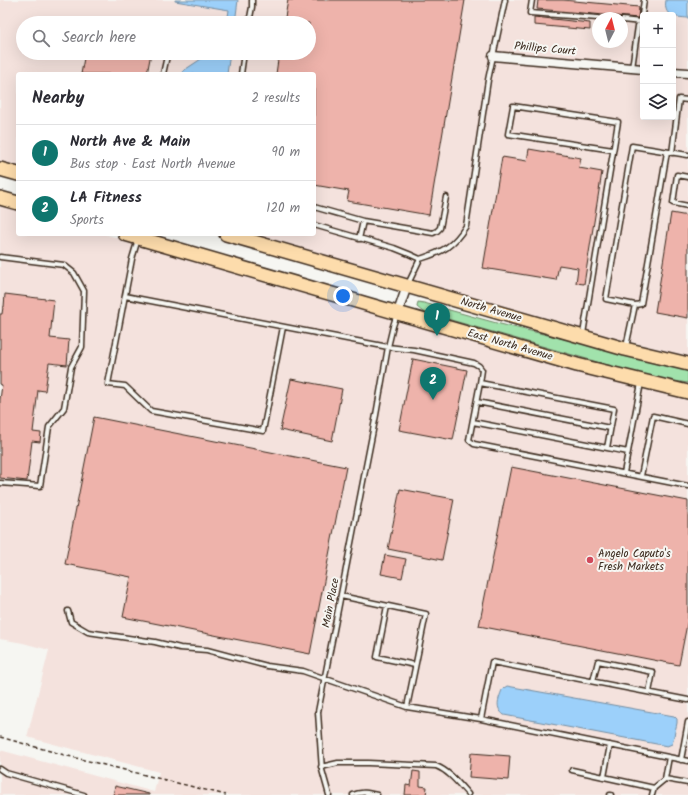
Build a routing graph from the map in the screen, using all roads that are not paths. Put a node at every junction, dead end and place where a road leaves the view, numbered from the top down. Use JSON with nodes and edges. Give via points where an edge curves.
{"nodes":[{"id":1,"x":252,"y":0,"type":"edge"},
{"id":2,"x":505,"y":0,"type":"edge"},
{"id":3,"x":532,"y":0,"type":"edge"},
{"id":4,"x":644,"y":0,"type":"edge"},
{"id":5,"x":642,"y":12,"type":"edge"},
{"id":6,"x":251,"y":16,"type":"edge"},
{"id":7,"x":592,"y":18,"type":"edge"},
{"id":8,"x":628,"y":21,"type":"edge"},
{"id":9,"x":640,"y":22,"type":"edge"},
{"id":10,"x":640,"y":23,"type":"edge"},
{"id":11,"x":493,"y":56,"type":"junction"},
{"id":12,"x":166,"y":60,"type":"edge"},
{"id":13,"x":243,"y":60,"type":"edge"},
{"id":14,"x":632,"y":68,"type":"junction"},
{"id":15,"x":640,"y":69,"type":"edge"},
{"id":16,"x":163,"y":72,"type":"edge"},
{"id":17,"x":241,"y":72,"type":"edge"},
{"id":18,"x":676,"y":72,"type":"edge"},
{"id":19,"x":688,"y":73,"type":"edge"},
{"id":20,"x":688,"y":100,"type":"edge"},
{"id":21,"x":613,"y":150,"type":"junction"},
{"id":22,"x":667,"y":152,"type":"junction"},
{"id":23,"x":672,"y":153,"type":"junction"},
{"id":24,"x":688,"y":155,"type":"edge"},
{"id":25,"x":0,"y":169,"type":"edge"},
{"id":26,"x":16,"y":173,"type":"edge"},
{"id":27,"x":688,"y":177,"type":"edge"},
{"id":28,"x":446,"y":196,"type":"dead end"},
{"id":29,"x":0,"y":198,"type":"edge"},
{"id":30,"x":16,"y":202,"type":"edge"},
{"id":31,"x":688,"y":206,"type":"edge"},
{"id":32,"x":316,"y":208,"type":"edge"},
{"id":33,"x":363,"y":221,"type":"junction"},
{"id":34,"x":316,"y":226,"type":"edge"},
{"id":35,"x":132,"y":236,"type":"edge"},
{"id":36,"x":233,"y":236,"type":"edge"},
{"id":37,"x":139,"y":238,"type":"junction"},
{"id":38,"x":359,"y":238,"type":"junction"},
{"id":39,"x":0,"y":257,"type":"edge"},
{"id":40,"x":420,"y":259,"type":"junction"},
{"id":41,"x":407,"y":286,"type":"junction"},
{"id":42,"x":125,"y":296,"type":"junction"},
{"id":43,"x":635,"y":305,"type":"junction"},
{"id":44,"x":398,"y":312,"type":"junction"},
{"id":45,"x":283,"y":327,"type":"junction"},
{"id":46,"x":583,"y":336,"type":"junction"},
{"id":47,"x":388,"y":347,"type":"junction"},
{"id":48,"x":625,"y":349,"type":"junction"},
{"id":49,"x":688,"y":364,"type":"edge"},
{"id":50,"x":642,"y":381,"type":"junction"},
{"id":51,"x":480,"y":383,"type":"junction"},
{"id":52,"x":688,"y":392,"type":"edge"},
{"id":53,"x":476,"y":402,"type":"junction"},
{"id":54,"x":473,"y":422,"type":"junction"},
{"id":55,"x":688,"y":424,"type":"edge"},
{"id":56,"x":610,"y":428,"type":"junction"},
{"id":57,"x":607,"y":448,"type":"junction"},
{"id":58,"x":628,"y":452,"type":"junction"},
{"id":59,"x":624,"y":473,"type":"junction"},
{"id":60,"x":640,"y":476,"type":"junction"},
{"id":61,"x":0,"y":483,"type":"edge"},
{"id":62,"x":688,"y":486,"type":"edge"},
{"id":63,"x":341,"y":596,"type":"junction"},
{"id":64,"x":387,"y":606,"type":"junction"},
{"id":65,"x":68,"y":611,"type":"dead end"},
{"id":66,"x":415,"y":665,"type":"junction"},
{"id":67,"x":325,"y":679,"type":"junction"},
{"id":68,"x":593,"y":681,"type":"junction"},
{"id":69,"x":649,"y":692,"type":"junction"},
{"id":70,"x":688,"y":700,"type":"edge"},
{"id":71,"x":407,"y":707,"type":"junction"},
{"id":72,"x":481,"y":719,"type":"junction"},
{"id":73,"x":688,"y":722,"type":"edge"},
{"id":74,"x":610,"y":745,"type":"junction"},
{"id":75,"x":669,"y":757,"type":"junction"},
{"id":76,"x":681,"y":760,"type":"junction"},
{"id":77,"x":688,"y":761,"type":"edge"},
{"id":78,"x":321,"y":767,"type":"junction"},
{"id":79,"x":0,"y":770,"type":"edge"},
{"id":80,"x":572,"y":770,"type":"dead end"},
{"id":81,"x":604,"y":777,"type":"junction"},
{"id":82,"x":665,"y":779,"type":"junction"},
{"id":83,"x":688,"y":784,"type":"edge"},
{"id":84,"x":654,"y":788,"type":"junction"},
{"id":85,"x":468,"y":794,"type":"dead end"},
{"id":86,"x":84,"y":795,"type":"edge"},
{"id":87,"x":329,"y":795,"type":"edge"},
{"id":88,"x":352,"y":795,"type":"edge"},
{"id":89,"x":377,"y":795,"type":"edge"},
{"id":90,"x":652,"y":795,"type":"edge"}],
"edges":[{"from":1,"to":6,"type":"lane"},
{"from":2,"to":11,"type":"lane"},
{"from":3,"to":7,"type":"lane","via":[[530,13]]},
{"from":4,"to":5,"type":"lane"},
{"from":8,"to":9,"type":"lane"},
{"from":10,"to":14,"type":"lane"},
{"from":11,"to":14,"type":"street","name":"Phillips Court"},
{"from":11,"to":40,"type":"lane","via":[[466,226],[450,246],[437,254]]},
{"from":12,"to":16,"type":"lane"},
{"from":13,"to":17,"type":"lane"},
{"from":14,"to":15,"type":"street","name":"Phillips Court"},
{"from":18,"to":19,"type":"street"},
{"from":20,"to":23,"type":"lane","via":[[679,98]]},
{"from":21,"to":21,"type":"lane","via":[[618,122],[513,106],[508,134]]},
{"from":21,"to":46,"type":"lane"},
{"from":22,"to":23,"type":"lane"},
{"from":22,"to":43,"type":"lane","via":[[641,304]]},
{"from":22,"to":43,"type":"lane","via":[[632,146],[606,299]]},
{"from":23,"to":24,"type":"lane"},
{"from":25,"to":26,"type":"main road"},
{"from":27,"to":31,"type":"lane","via":[[678,175],[673,203]]},
{"from":28,"to":33,"type":"lane","via":[[440,228],[433,233]]},
{"from":29,"to":30,"type":"main road"},
{"from":32,"to":33,"type":"lane"},
{"from":33,"to":38,"type":"lane"},
{"from":34,"to":38,"type":"lane"},
{"from":35,"to":37,"type":"main road","name":"East North Avenue"},
{"from":36,"to":41,"type":"main road","name":"North Avenue"},
{"from":37,"to":42,"type":"lane"},
{"from":37,"to":44,"type":"main road","name":"East North Avenue"},
{"from":38,"to":40,"type":"lane"},
{"from":39,"to":61,"type":"lane","via":[[64,265],[74,273],[84,292],[82,347],[71,367],[64,408],[49,427],[40,486]]},
{"from":40,"to":41,"type":"lane"},
{"from":41,"to":44,"type":"street"},
{"from":41,"to":46,"type":"main road","name":"North Avenue"},
{"from":42,"to":45,"type":"lane"},
{"from":42,"to":45,"type":"lane","via":[[108,384],[125,386],[151,411],[263,431]]},
{"from":43,"to":48,"type":"lane"},
{"from":44,"to":47,"type":"lane","name":"Main Place"},
{"from":44,"to":50,"type":"main road","name":"East North Avenue","via":[[577,365]]},
{"from":45,"to":47,"type":"lane"},
{"from":46,"to":48,"type":"main road","name":"North Avenue"},
{"from":47,"to":51,"type":"lane","via":[[474,363],[482,370]]},
{"from":47,"to":63,"type":"lane","name":"Main Place"},
{"from":48,"to":49,"type":"main road","name":"North Avenue"},
{"from":50,"to":52,"type":"main road","name":"East North Avenue"},
{"from":50,"to":58,"type":"lane"},
{"from":51,"to":53,"type":"lane"},
{"from":51,"to":56,"type":"lane","via":[[614,408]]},
{"from":53,"to":54,"type":"lane"},
{"from":53,"to":56,"type":"lane"},
{"from":54,"to":57,"type":"lane"},
{"from":54,"to":59,"type":"lane","via":[[469,440],[474,444]]},
{"from":55,"to":60,"type":"lane","via":[[653,416]]},
{"from":56,"to":57,"type":"lane"},
{"from":57,"to":58,"type":"lane"},
{"from":58,"to":59,"type":"lane"},
{"from":59,"to":60,"type":"lane"},
{"from":60,"to":62,"type":"lane"},
{"from":63,"to":64,"type":"lane"},
{"from":63,"to":67,"type":"lane","name":"Main Place"},
{"from":64,"to":66,"type":"lane","via":[[377,657]]},
{"from":64,"to":66,"type":"lane","via":[[426,614]]},
{"from":65,"to":67,"type":"lane","via":[[71,622],[88,632],[180,648],[207,650],[267,666],[303,671]]},
{"from":66,"to":71,"type":"lane"},
{"from":67,"to":71,"type":"lane"},
{"from":67,"to":78,"type":"lane","name":"Main Place","via":[[318,712]]},
{"from":68,"to":69,"type":"lane"},
{"from":68,"to":69,"type":"lane","via":[[598,661],[654,672]]},
{"from":68,"to":72,"type":"lane","via":[[492,662]]},
{"from":69,"to":70,"type":"lane"},
{"from":71,"to":72,"type":"lane"},
{"from":72,"to":74,"type":"lane"},
{"from":73,"to":76,"type":"lane"},
{"from":74,"to":75,"type":"lane"},
{"from":74,"to":81,"type":"lane"},
{"from":75,"to":76,"type":"lane"},
{"from":75,"to":82,"type":"lane"},
{"from":76,"to":77,"type":"lane"},
{"from":78,"to":85,"type":"lane","via":[[338,763],[436,766],[449,773]]},
{"from":78,"to":87,"type":"lane","name":"Main Place"},
{"from":79,"to":86,"type":"lane"},
{"from":80,"to":81,"type":"lane"},
{"from":81,"to":84,"type":"lane"},
{"from":82,"to":83,"type":"lane"},
{"from":82,"to":84,"type":"lane"},
{"from":84,"to":90,"type":"lane"},
{"from":88,"to":89,"type":"lane","via":[[362,792]]}]}
